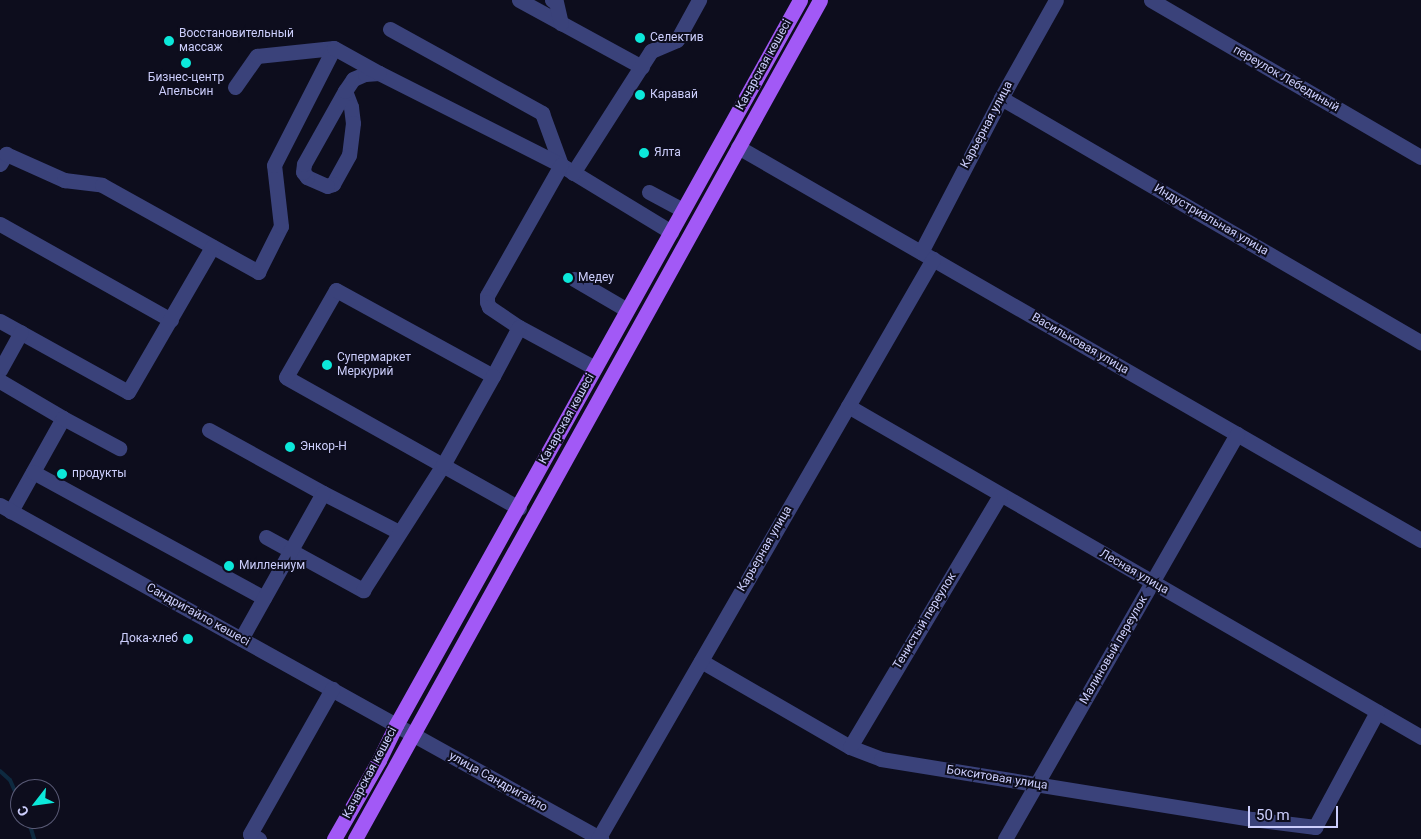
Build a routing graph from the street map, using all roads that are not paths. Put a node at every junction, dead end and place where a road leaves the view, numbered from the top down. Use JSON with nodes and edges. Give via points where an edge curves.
{"nodes":[{"id":1,"x":519,"y":0,"type":"edge"},
{"id":2,"x":552,"y":0,"type":"edge"},
{"id":3,"x":699,"y":0,"type":"edge"},
{"id":4,"x":800,"y":0,"type":"edge"},
{"id":5,"x":820,"y":0,"type":"edge"},
{"id":6,"x":1056,"y":0,"type":"edge"},
{"id":7,"x":1151,"y":0,"type":"edge"},
{"id":8,"x":562,"y":23,"type":"junction"},
{"id":9,"x":390,"y":29,"type":"dead end"},
{"id":10,"x":334,"y":48,"type":"junction"},
{"id":11,"x":642,"y":67,"type":"junction"},
{"id":12,"x":379,"y":73,"type":"junction"},
{"id":13,"x":235,"y":87,"type":"dead end"},
{"id":14,"x":345,"y":92,"type":"junction"},
{"id":15,"x":1001,"y":98,"type":"junction"},
{"id":16,"x":738,"y":147,"type":"junction"},
{"id":17,"x":1421,"y":157,"type":"edge"},
{"id":18,"x":0,"y":164,"type":"edge"},
{"id":19,"x":567,"y":169,"type":"junction"},
{"id":20,"x":649,"y":192,"type":"dead end"},
{"id":21,"x":683,"y":210,"type":"junction"},
{"id":22,"x":0,"y":224,"type":"edge"},
{"id":23,"x":671,"y":232,"type":"junction"},
{"id":24,"x":212,"y":247,"type":"junction"},
{"id":25,"x":927,"y":256,"type":"junction"},
{"id":26,"x":574,"y":279,"type":"dead end"},
{"id":27,"x":629,"y":306,"type":"junction"},
{"id":28,"x":647,"y":311,"type":"junction"},
{"id":29,"x":171,"y":320,"type":"junction"},
{"id":30,"x":0,"y":321,"type":"edge"},
{"id":31,"x":519,"y":328,"type":"junction"},
{"id":32,"x":21,"y":332,"type":"junction"},
{"id":33,"x":1421,"y":342,"type":"edge"},
{"id":34,"x":595,"y":368,"type":"junction"},
{"id":35,"x":0,"y":370,"type":"edge"},
{"id":36,"x":493,"y":376,"type":"junction"},
{"id":37,"x":0,"y":381,"type":"edge"},
{"id":38,"x":848,"y":406,"type":"junction"},
{"id":39,"x":63,"y":418,"type":"junction"},
{"id":40,"x":209,"y":430,"type":"dead end"},
{"id":41,"x":1237,"y":434,"type":"junction"},
{"id":42,"x":119,"y":448,"type":"dead end"},
{"id":43,"x":443,"y":465,"type":"junction"},
{"id":44,"x":34,"y":472,"type":"junction"},
{"id":45,"x":323,"y":493,"type":"junction"},
{"id":46,"x":1000,"y":495,"type":"junction"},
{"id":47,"x":6,"y":508,"type":"edge"},
{"id":48,"x":519,"y":508,"type":"junction"},
{"id":49,"x":399,"y":532,"type":"junction"},
{"id":50,"x":266,"y":537,"type":"dead end"},
{"id":51,"x":1421,"y":540,"type":"edge"},
{"id":52,"x":291,"y":552,"type":"junction"},
{"id":53,"x":1153,"y":582,"type":"junction"},
{"id":54,"x":264,"y":598,"type":"junction"},
{"id":55,"x":462,"y":605,"type":"junction"},
{"id":56,"x":479,"y":614,"type":"junction"},
{"id":57,"x":241,"y":639,"type":"junction"},
{"id":58,"x":701,"y":661,"type":"junction"},
{"id":59,"x":332,"y":689,"type":"junction"},
{"id":60,"x":1377,"y":712,"type":"junction"},
{"id":61,"x":396,"y":725,"type":"junction"},
{"id":62,"x":413,"y":734,"type":"junction"},
{"id":63,"x":1421,"y":737,"type":"edge"},
{"id":64,"x":850,"y":747,"type":"junction"},
{"id":65,"x":1036,"y":784,"type":"junction"},
{"id":66,"x":259,"y":839,"type":"edge"},
{"id":67,"x":334,"y":839,"type":"edge"},
{"id":68,"x":355,"y":839,"type":"edge"},
{"id":69,"x":599,"y":839,"type":"edge"},
{"id":70,"x":1005,"y":839,"type":"edge"}],
"edges":[{"from":1,"to":8,"type":"street"},
{"from":2,"to":8,"type":"street","via":[[556,2]]},
{"from":3,"to":11,"type":"street","via":[[677,40],[651,51]]},
{"from":4,"to":21,"type":"main road","name":"Качарская көшесі"},
{"from":5,"to":16,"type":"main road","name":"Качарская көшесі"},
{"from":6,"to":15,"type":"street","name":"Карьерная улица"},
{"from":7,"to":17,"type":"street","name":"переулок Лебединый"},
{"from":8,"to":11,"type":"street"},
{"from":9,"to":19,"type":"street","via":[[542,113]]},
{"from":10,"to":12,"type":"street"},
{"from":10,"to":13,"type":"street","via":[[257,56]]},
{"from":10,"to":24,"type":"street","via":[[274,165],[281,226],[258,272]]},
{"from":11,"to":19,"type":"street"},
{"from":12,"to":14,"type":"street","via":[[360,74]]},
{"from":12,"to":19,"type":"street"},
{"from":14,"to":14,"type":"street","via":[[304,164],[303,172],[307,177],[328,186],[333,184],[349,155],[353,123]]},
{"from":15,"to":25,"type":"street","name":"Карьерная улица"},
{"from":15,"to":33,"type":"street","name":"Индустриальная улица"},
{"from":16,"to":25,"type":"street","name":"Васильковая улица"},
{"from":16,"to":28,"type":"main road","name":"Качарская көшесі"},
{"from":18,"to":24,"type":"street","via":[[6,154],[64,180],[102,185]]},
{"from":19,"to":23,"type":"street"},
{"from":19,"to":31,"type":"street","via":[[487,296],[489,307]]},
{"from":20,"to":21,"type":"street"},
{"from":21,"to":23,"type":"main road","name":"Качарская көшесі"},
{"from":22,"to":29,"type":"street"},
{"from":23,"to":27,"type":"main road","name":"Качарская көшесі"},
{"from":24,"to":29,"type":"street"},
{"from":25,"to":38,"type":"street","name":"Карьерная улица"},
{"from":25,"to":41,"type":"street","name":"Васильковая улица"},
{"from":26,"to":27,"type":"street"},
{"from":27,"to":28,"type":"street"},
{"from":27,"to":34,"type":"main road","name":"Качарская көшесі"},
{"from":28,"to":56,"type":"main road","name":"Качарская көшесі"},
{"from":29,"to":32,"type":"street","via":[[128,392]]},
{"from":30,"to":32,"type":"street"},
{"from":31,"to":34,"type":"street"},
{"from":31,"to":36,"type":"street"},
{"from":32,"to":35,"type":"street"},
{"from":34,"to":48,"type":"main road","name":"Качарская көшесі"},
{"from":36,"to":43,"type":"street"},
{"from":36,"to":43,"type":"street","via":[[336,290],[286,377]]},
{"from":37,"to":39,"type":"street"},
{"from":38,"to":46,"type":"street","name":"Лесная улица"},
{"from":38,"to":58,"type":"street","name":"Карьерная улица"},
{"from":39,"to":42,"type":"street"},
{"from":39,"to":44,"type":"street"},
{"from":40,"to":45,"type":"street"},
{"from":41,"to":51,"type":"street","name":"Васильковая улица"},
{"from":41,"to":53,"type":"street","name":"Малиновый переулок"},
{"from":43,"to":48,"type":"street"},
{"from":43,"to":49,"type":"street"},
{"from":44,"to":47,"type":"street"},
{"from":44,"to":54,"type":"street"},
{"from":45,"to":49,"type":"street"},
{"from":45,"to":52,"type":"street"},
{"from":46,"to":53,"type":"street","name":"Лесная улица"},
{"from":46,"to":64,"type":"street","name":"Тенистый переулок"},
{"from":47,"to":57,"type":"street","name":"Сандригайло көшесі"},
{"from":48,"to":55,"type":"main road","name":"Качарская көшесі"},
{"from":49,"to":52,"type":"street","via":[[364,590]]},
{"from":50,"to":52,"type":"street"},
{"from":52,"to":54,"type":"street"},
{"from":53,"to":60,"type":"street","name":"Лесная улица"},
{"from":53,"to":65,"type":"street","name":"Малиновый переулок"},
{"from":54,"to":57,"type":"street"},
{"from":55,"to":56,"type":"street"},
{"from":55,"to":61,"type":"main road","name":"Качарская көшесі"},
{"from":56,"to":62,"type":"main road","name":"Качарская көшесі"},
{"from":57,"to":59,"type":"street","name":"Сандригайло көшесі"},
{"from":58,"to":64,"type":"street","name":"Бокситовая улица"},
{"from":58,"to":69,"type":"street","name":"Карьерная улица"},
{"from":59,"to":61,"type":"street","name":"Сандригайло көшесі"},
{"from":59,"to":66,"type":"street","via":[[250,834]]},
{"from":60,"to":63,"type":"street","name":"Лесная улица"},
{"from":60,"to":65,"type":"street","name":"Бокситовая улица","via":[[1315,827]]},
{"from":61,"to":62,"type":"street","name":"улица Сандригайло"},
{"from":61,"to":67,"type":"main road","name":"Качарская көшесі"},
{"from":62,"to":68,"type":"main road","name":"Качарская көшесі"},
{"from":62,"to":69,"type":"street","name":"улица Сандригайло"},
{"from":64,"to":65,"type":"street","name":"Бокситовая улица","via":[[881,758]]},
{"from":65,"to":70,"type":"street","name":"Малиновый переулок"}]}
